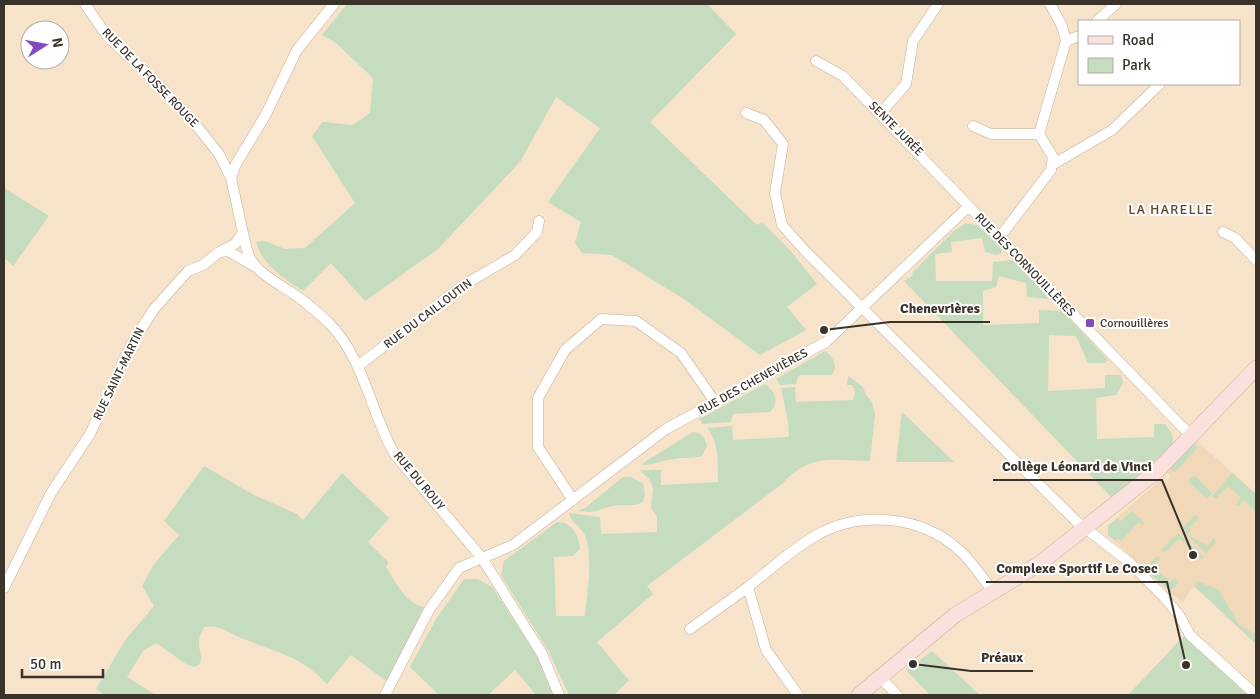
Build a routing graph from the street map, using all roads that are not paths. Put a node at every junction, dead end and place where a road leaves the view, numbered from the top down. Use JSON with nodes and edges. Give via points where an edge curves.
{"nodes":[{"id":1,"x":85,"y":4,"type":"edge"},
{"id":2,"x":334,"y":4,"type":"edge"},
{"id":3,"x":938,"y":4,"type":"edge"},
{"id":4,"x":1050,"y":4,"type":"edge"},
{"id":5,"x":1116,"y":4,"type":"edge"},
{"id":6,"x":1098,"y":20,"type":"edge"},
{"id":7,"x":1078,"y":36,"type":"edge"},
{"id":8,"x":1066,"y":41,"type":"junction"},
{"id":9,"x":816,"y":61,"type":"dead end"},
{"id":10,"x":1159,"y":85,"type":"edge"},
{"id":11,"x":746,"y":113,"type":"dead end"},
{"id":12,"x":880,"y":114,"type":"junction"},
{"id":13,"x":973,"y":126,"type":"dead end"},
{"id":14,"x":1039,"y":134,"type":"junction"},
{"id":15,"x":1052,"y":165,"type":"junction"},
{"id":16,"x":232,"y":178,"type":"junction"},
{"id":17,"x":968,"y":207,"type":"junction"},
{"id":18,"x":539,"y":221,"type":"dead end"},
{"id":19,"x":1223,"y":232,"type":"dead end"},
{"id":20,"x":243,"y":233,"type":"junction"},
{"id":21,"x":999,"y":238,"type":"junction"},
{"id":22,"x":219,"y":252,"type":"junction"},
{"id":23,"x":1256,"y":260,"type":"edge"},
{"id":24,"x":259,"y":269,"type":"junction"},
{"id":25,"x":863,"y":309,"type":"junction"},
{"id":26,"x":358,"y":366,"type":"junction"},
{"id":27,"x":1256,"y":368,"type":"edge"},
{"id":28,"x":715,"y":402,"type":"junction"},
{"id":29,"x":1190,"y":435,"type":"junction"},
{"id":30,"x":574,"y":500,"type":"junction"},
{"id":31,"x":1085,"y":527,"type":"junction"},
{"id":32,"x":482,"y":558,"type":"junction"},
{"id":33,"x":748,"y":587,"type":"junction"},
{"id":34,"x":4,"y":588,"type":"edge"},
{"id":35,"x":993,"y":591,"type":"junction"},
{"id":36,"x":690,"y":629,"type":"dead end"},
{"id":37,"x":880,"y":677,"type":"junction"},
{"id":38,"x":385,"y":695,"type":"edge"},
{"id":39,"x":559,"y":695,"type":"edge"},
{"id":40,"x":798,"y":695,"type":"edge"},
{"id":41,"x":859,"y":695,"type":"edge"},
{"id":42,"x":897,"y":695,"type":"edge"},
{"id":43,"x":1256,"y":695,"type":"edge"}],
"edges":[{"from":1,"to":16,"type":"street","name":"RUE DE LA FOSSE ROUGE","via":[[104,33],[196,125],[220,154]]},
{"from":2,"to":16,"type":"street","via":[[297,50],[265,116],[236,164]]},
{"from":3,"to":12,"type":"street","via":[[913,41],[906,84]]},
{"from":4,"to":8,"type":"street"},
{"from":5,"to":6,"type":"street"},
{"from":7,"to":8,"type":"street"},
{"from":8,"to":14,"type":"street"},
{"from":9,"to":12,"type":"street","name":"SENTE JURÉE","via":[[843,76]]},
{"from":10,"to":15,"type":"street","via":[[1112,130]]},
{"from":11,"to":25,"type":"street","via":[[764,120],[783,144],[776,193],[782,225]]},
{"from":12,"to":17,"type":"street","name":"SENTE JURÉE"},
{"from":13,"to":14,"type":"street","via":[[991,134]]},
{"from":14,"to":15,"type":"street","via":[[1053,157]]},
{"from":15,"to":21,"type":"street"},
{"from":16,"to":20,"type":"street"},
{"from":17,"to":21,"type":"street","name":"RUE DES CORNOUILLÈRES"},
{"from":17,"to":25,"type":"street","name":"RUE DES CORNOUILLÈRES"},
{"from":18,"to":26,"type":"street","name":"RUE DU CAILLOUTIN","via":[[537,232],[515,255],[462,286]]},
{"from":19,"to":23,"type":"street","via":[[1235,238]]},
{"from":20,"to":22,"type":"street","name":"RUE SAINT-MARTIN","via":[[235,244]]},
{"from":20,"to":24,"type":"street","name":"RUE DU ROUY","via":[[249,257]]},
{"from":21,"to":29,"type":"street","name":"RUE DES CORNOUILLÈRES"},
{"from":22,"to":24,"type":"street","name":"RUE DU ROUY","via":[[228,252]]},
{"from":22,"to":34,"type":"street","name":"RUE SAINT-MARTIN","via":[[203,265],[188,271],[154,308],[132,343],[90,434],[52,493]]},
{"from":24,"to":26,"type":"street","name":"RUE DU ROUY","via":[[329,324]]},
{"from":25,"to":28,"type":"street","name":"RUE DES CHENEVIÈRES","via":[[826,342]]},
{"from":25,"to":31,"type":"street"},
{"from":26,"to":32,"type":"street","name":"RUE DU ROUY","via":[[386,440],[395,455]]},
{"from":27,"to":29,"type":"street"},
{"from":28,"to":30,"type":"street","name":"RUE DES CHENEVIÈRES","via":[[666,429]]},
{"from":28,"to":30,"type":"street","via":[[681,353],[636,321],[601,319],[565,350],[538,398],[538,447]]},
{"from":29,"to":31,"type":"street","via":[[1158,470]]},
{"from":30,"to":32,"type":"street","name":"RUE DES CHENEVIÈRES","via":[[513,545]]},
{"from":31,"to":35,"type":"street","via":[[1039,564]]},
{"from":31,"to":43,"type":"street","via":[[1129,562],[1164,596],[1190,635]]},
{"from":32,"to":38,"type":"street","via":[[459,568],[429,610]]},
{"from":32,"to":39,"type":"street","name":"RUE DU ROUY","via":[[542,654]]},
{"from":33,"to":35,"type":"street","via":[[816,535],[854,523],[879,520],[906,522],[930,529],[960,550]]},
{"from":33,"to":36,"type":"street"},
{"from":33,"to":40,"type":"street","via":[[766,650]]},
{"from":35,"to":37,"type":"street","via":[[955,615]]},
{"from":37,"to":41,"type":"street"},
{"from":37,"to":42,"type":"street"}]}
